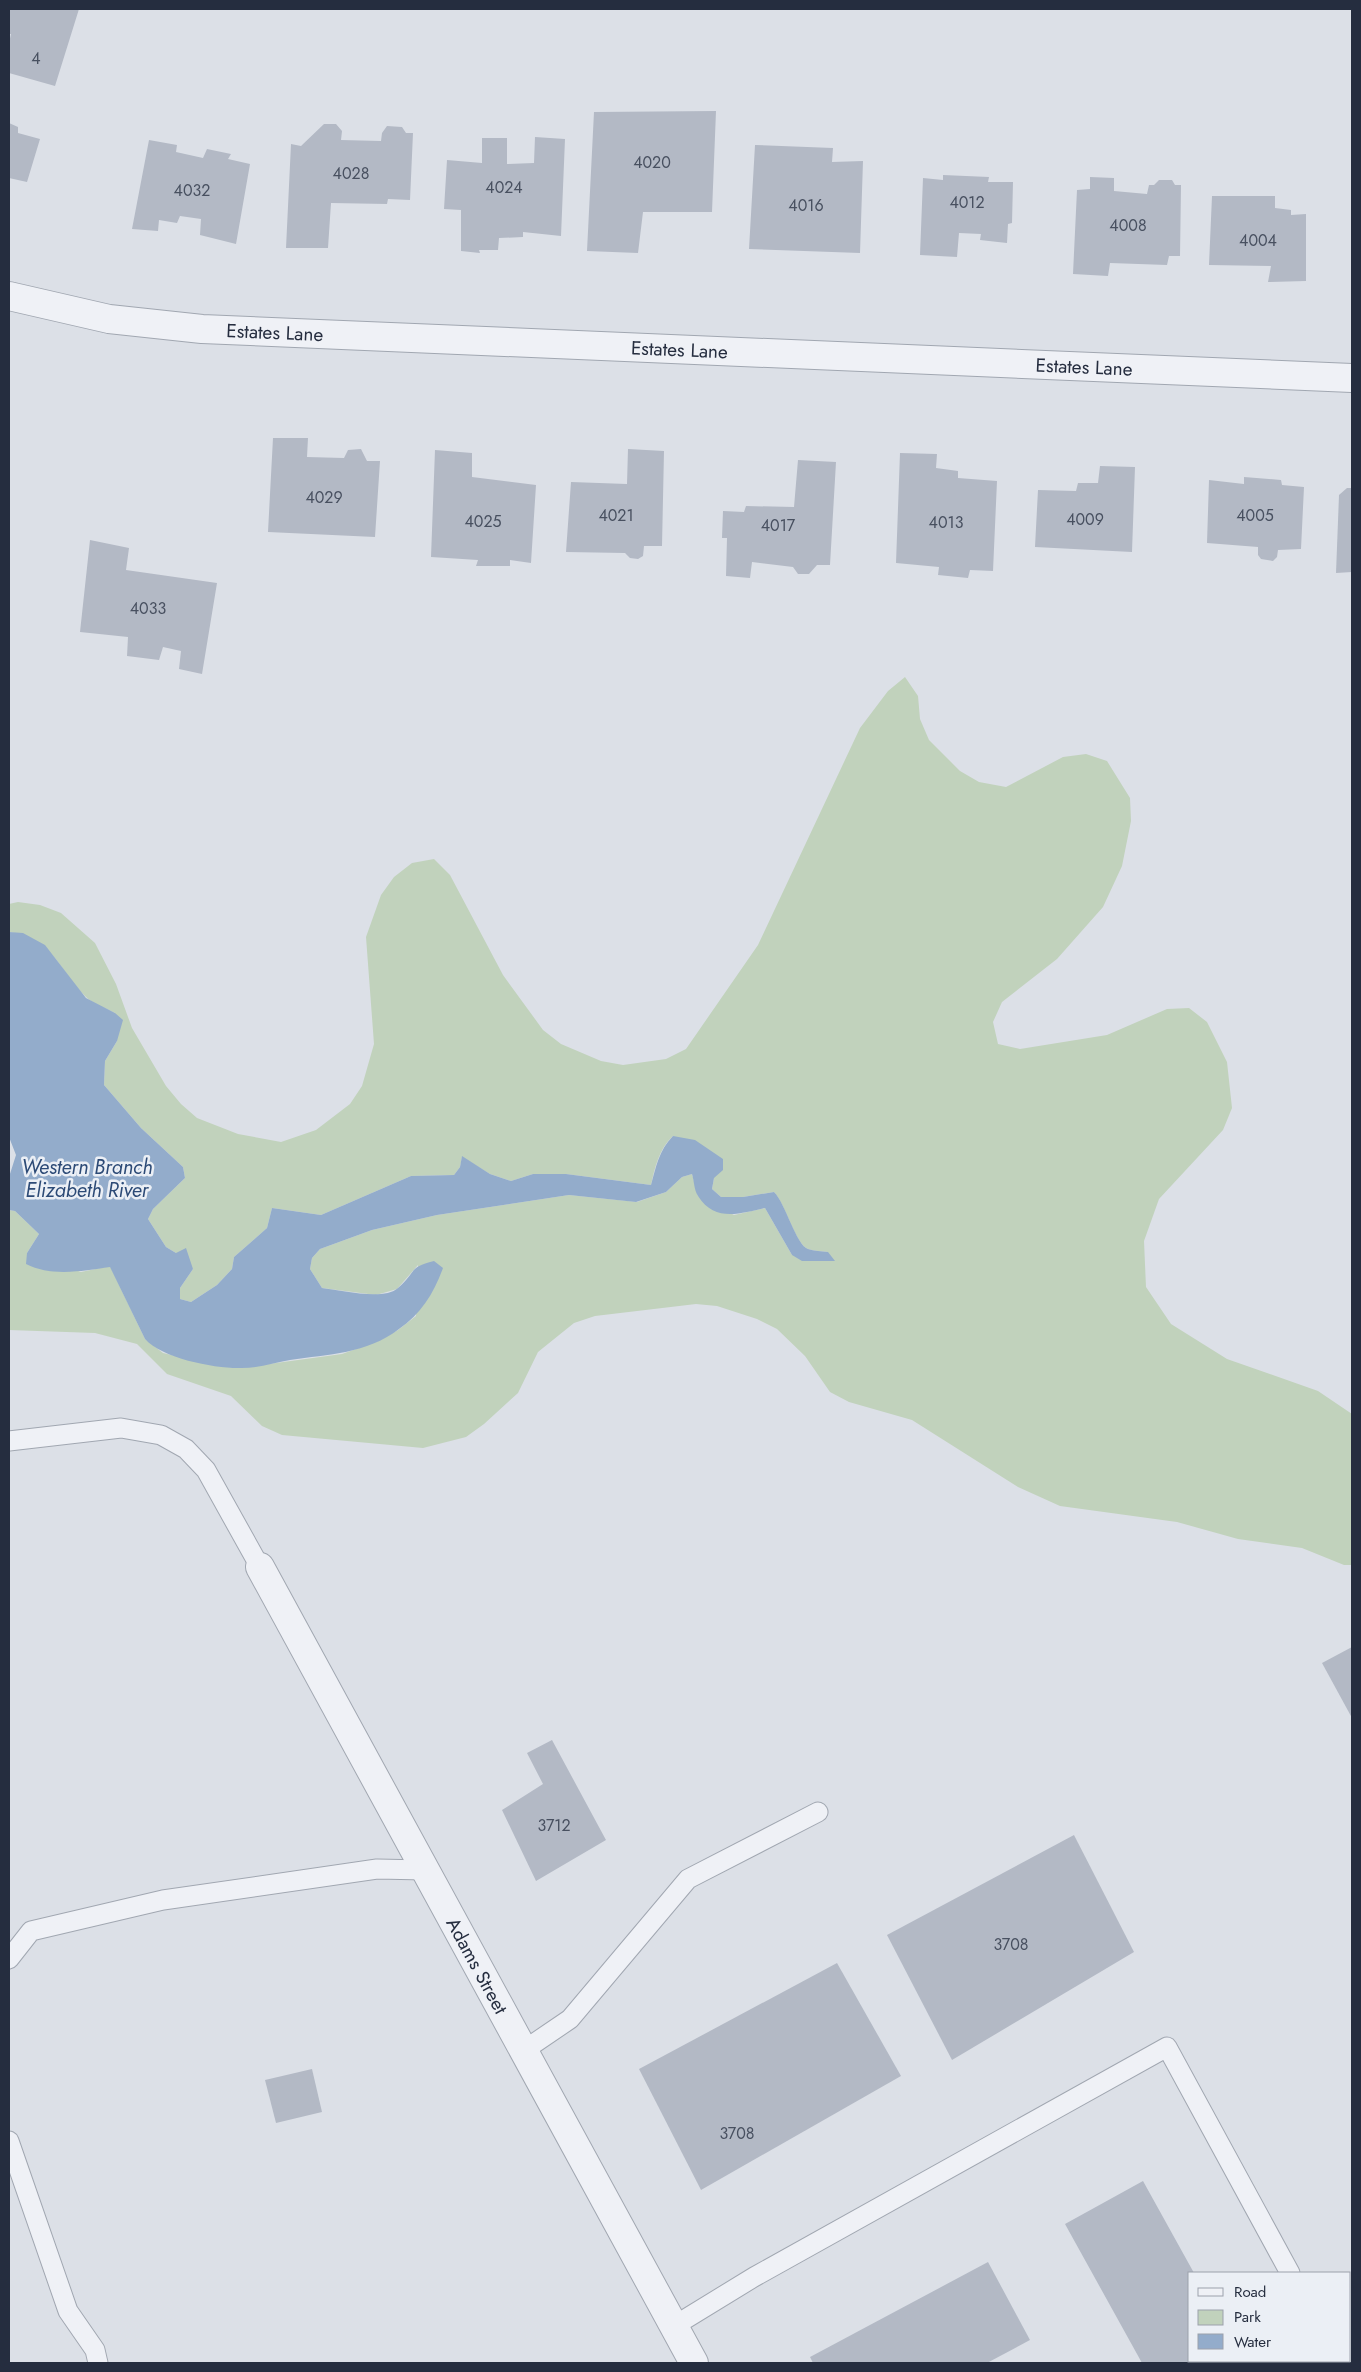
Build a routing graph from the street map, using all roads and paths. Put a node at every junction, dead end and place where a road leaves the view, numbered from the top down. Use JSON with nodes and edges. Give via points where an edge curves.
{"nodes":[{"id":1,"x":9,"y":296,"type":"edge"},
{"id":2,"x":1352,"y":378,"type":"edge"},
{"id":3,"x":9,"y":1441,"type":"edge"},
{"id":4,"x":260,"y":1568,"type":"joint"},
{"id":5,"x":818,"y":1812,"type":"dead end"},
{"id":6,"x":425,"y":1870,"type":"junction"},
{"id":7,"x":9,"y":1959,"type":"edge"},
{"id":8,"x":523,"y":2051,"type":"junction"},
{"id":9,"x":9,"y":2141,"type":"edge"},
{"id":10,"x":1289,"y":2272,"type":"edge"},
{"id":11,"x":674,"y":2326,"type":"junction"},
{"id":12,"x":98,"y":2363,"type":"edge"},
{"id":13,"x":694,"y":2363,"type":"edge"}],
"edges":[{"from":1,"to":2,"type":"street","name":"Estates Lane","via":[[109,319],[202,329]]},
{"from":3,"to":4,"type":"lane","via":[[121,1428],[161,1435],[186,1449],[206,1470]]},
{"from":4,"to":6,"type":"street","name":"Adams Street"},
{"from":5,"to":8,"type":"lane","via":[[688,1879],[570,2019]]},
{"from":6,"to":7,"type":"lane","via":[[377,1870],[163,1900],[31,1931]]},
{"from":6,"to":8,"type":"street","name":"Adams Street"},
{"from":8,"to":11,"type":"street","name":"Adams Street"},
{"from":9,"to":12,"type":"lane","via":[[68,2311],[95,2350]]},
{"from":10,"to":11,"type":"lane","via":[[1168,2046],[754,2277]]},
{"from":11,"to":13,"type":"street","name":"Adams Street"}]}
